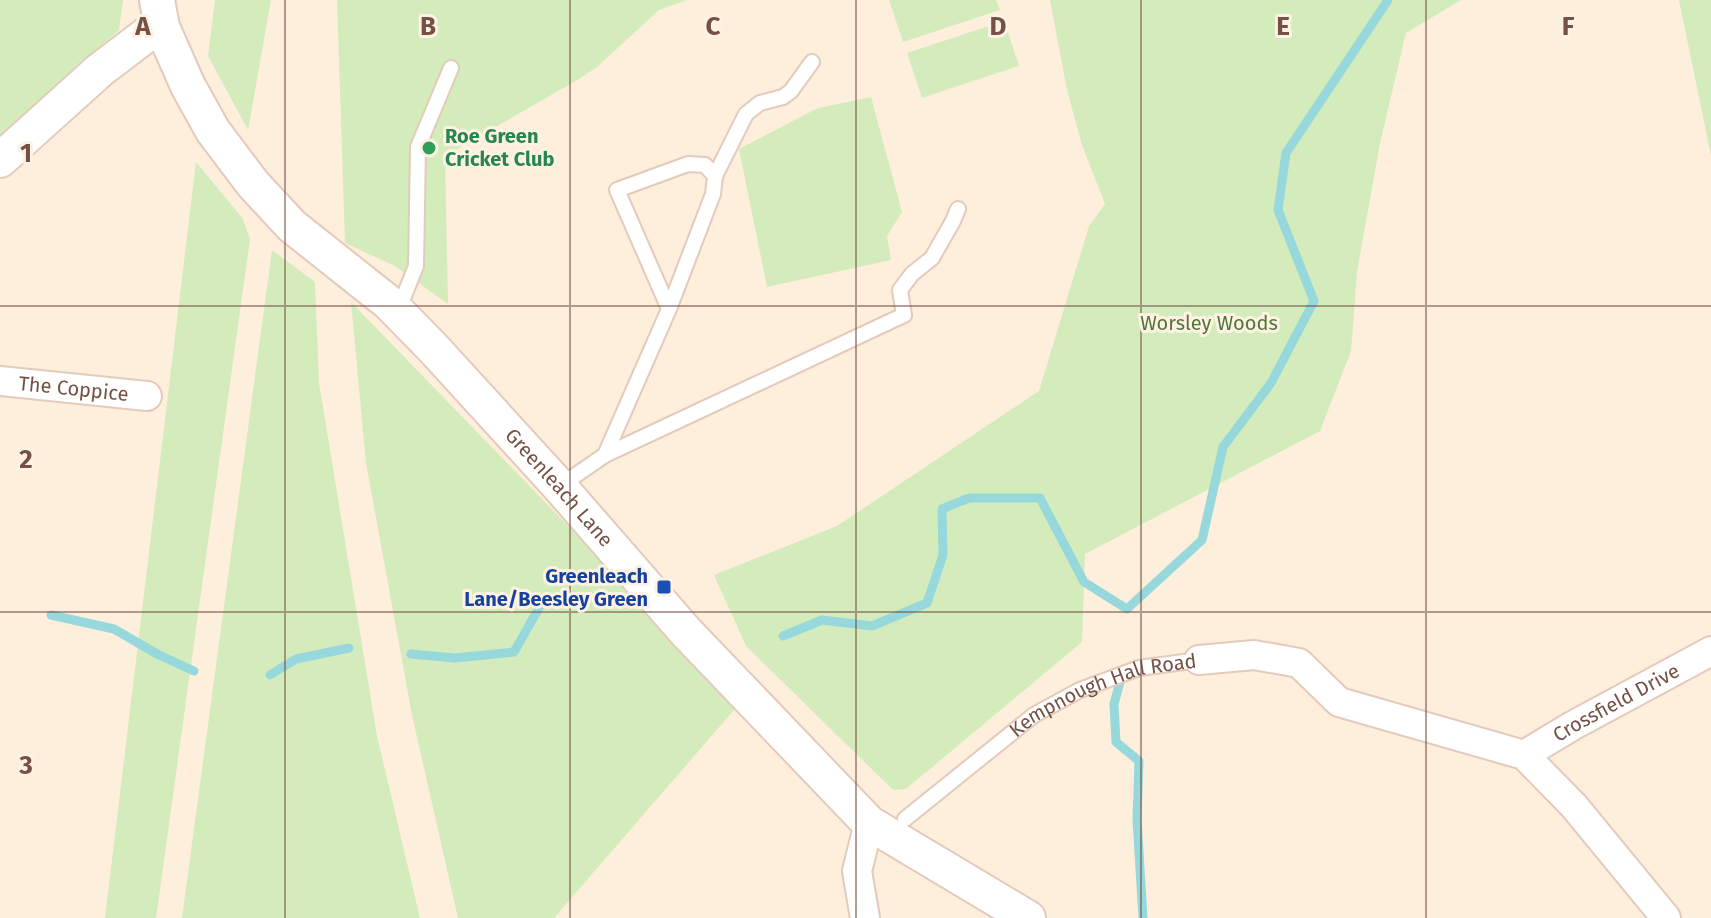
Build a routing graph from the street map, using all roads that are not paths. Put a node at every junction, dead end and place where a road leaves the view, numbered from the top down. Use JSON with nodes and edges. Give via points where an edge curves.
{"nodes":[{"id":1,"x":160,"y":13,"type":"edge"},
{"id":2,"x":812,"y":62,"type":"dead end"},
{"id":3,"x":451,"y":68,"type":"dead end"},
{"id":4,"x":0,"y":160,"type":"edge"},
{"id":5,"x":715,"y":176,"type":"junction"},
{"id":6,"x":958,"y":209,"type":"dead end"},
{"id":7,"x":393,"y":307,"type":"junction"},
{"id":8,"x":669,"y":309,"type":"junction"},
{"id":9,"x":0,"y":381,"type":"edge"},
{"id":10,"x":147,"y":396,"type":"dead end"},
{"id":11,"x":605,"y":455,"type":"junction"},
{"id":12,"x":559,"y":486,"type":"junction"},
{"id":13,"x":1711,"y":651,"type":"edge"},
{"id":14,"x":1199,"y":660,"type":"joint"},
{"id":15,"x":1524,"y":755,"type":"junction"},
{"id":16,"x":905,"y":819,"type":"dead end"},
{"id":17,"x":869,"y":823,"type":"junction"},
{"id":18,"x":865,"y":918,"type":"edge"},
{"id":19,"x":1028,"y":918,"type":"edge"},
{"id":20,"x":1666,"y":918,"type":"edge"}],
"edges":[{"from":1,"to":4,"type":"street","via":[[146,35]]},
{"from":1,"to":7,"type":"street","name":"Greenleach Lane","via":[[188,86],[213,131],[253,184],[292,226]]},
{"from":2,"to":5,"type":"lane","via":[[791,91],[746,114]]},
{"from":3,"to":7,"type":"lane","via":[[418,147],[416,266]]},
{"from":5,"to":8,"type":"lane"},
{"from":5,"to":8,"type":"lane","via":[[705,165],[688,164],[617,190]]},
{"from":6,"to":11,"type":"lane","via":[[932,258],[900,290],[904,315]]},
{"from":7,"to":12,"type":"street","name":"Greenleach Lane"},
{"from":8,"to":11,"type":"lane"},
{"from":9,"to":10,"type":"street","name":"The Coppice"},
{"from":11,"to":12,"type":"lane"},
{"from":12,"to":17,"type":"street","name":"Greenleach Lane","via":[[686,632]]},
{"from":13,"to":15,"type":"street","name":"Crossfield Drive"},
{"from":14,"to":15,"type":"street","name":"Kempnough Hall Road","via":[[1254,655],[1299,663],[1339,702]]},
{"from":14,"to":16,"type":"lane","name":"Kempnough Hall Road","via":[[1139,668],[1080,690],[1034,715]]},
{"from":15,"to":20,"type":"street","name":"Kempnough Hall Road","via":[[1574,806]]},
{"from":17,"to":18,"type":"street","via":[[857,871]]},
{"from":17,"to":19,"type":"street","name":"Greenleach Lane"}]}
